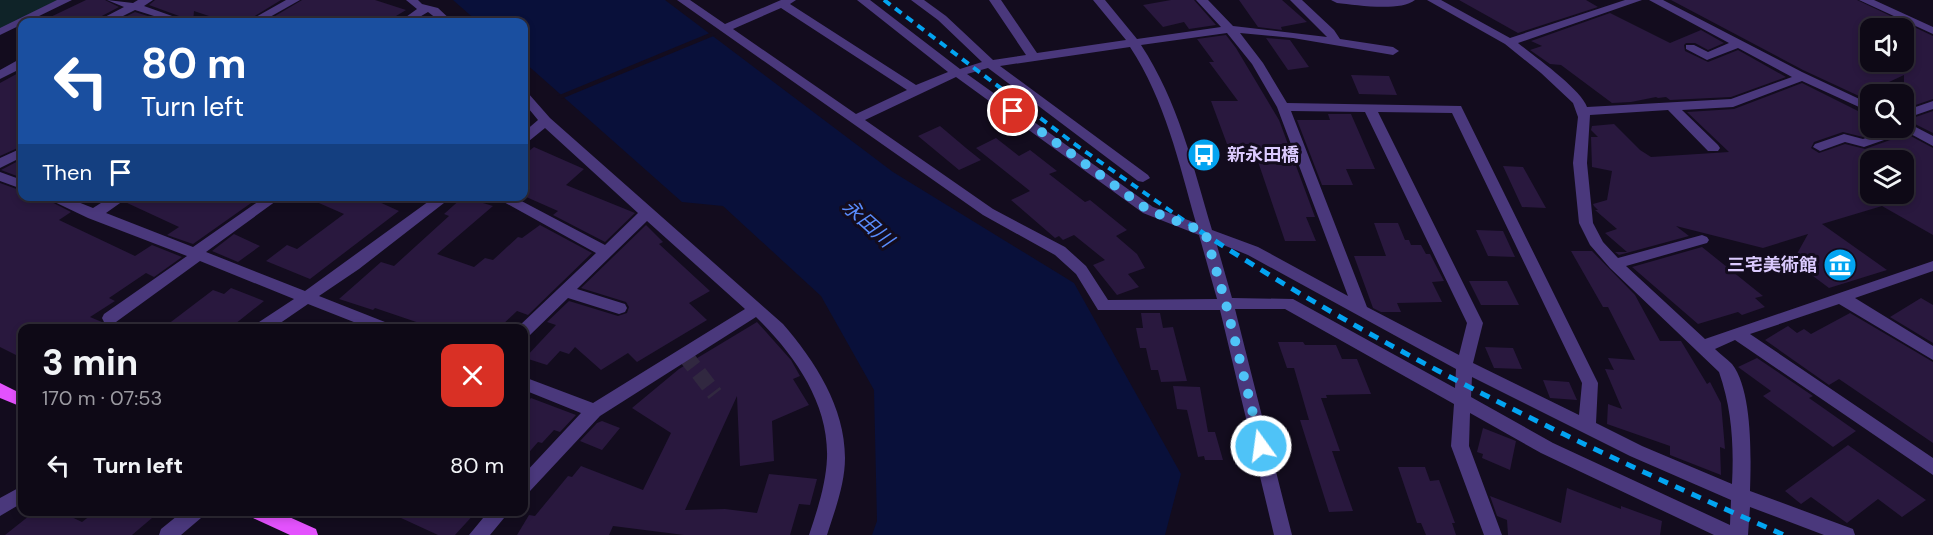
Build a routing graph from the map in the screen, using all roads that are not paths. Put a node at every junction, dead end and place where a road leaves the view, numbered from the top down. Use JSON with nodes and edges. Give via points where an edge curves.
{"nodes":[{"id":1,"x":66,"y":0,"type":"edge"},
{"id":2,"x":113,"y":0,"type":"edge"},
{"id":3,"x":147,"y":0,"type":"edge"},
{"id":4,"x":294,"y":0,"type":"edge"},
{"id":5,"x":412,"y":0,"type":"edge"},
{"id":6,"x":682,"y":0,"type":"edge"},
{"id":7,"x":863,"y":0,"type":"edge"},
{"id":8,"x":916,"y":0,"type":"edge"},
{"id":9,"x":995,"y":0,"type":"edge"},
{"id":10,"x":1099,"y":0,"type":"edge"},
{"id":11,"x":1202,"y":0,"type":"edge"},
{"id":12,"x":1296,"y":0,"type":"edge"},
{"id":13,"x":1338,"y":0,"type":"edge"},
{"id":14,"x":1409,"y":0,"type":"edge"},
{"id":15,"x":1433,"y":0,"type":"edge"},
{"id":16,"x":1636,"y":0,"type":"edge"},
{"id":17,"x":1655,"y":0,"type":"edge"},
{"id":18,"x":1870,"y":1,"type":"edge"},
{"id":19,"x":786,"y":2,"type":"edge"},
{"id":20,"x":134,"y":7,"type":"junction"},
{"id":21,"x":427,"y":8,"type":"junction"},
{"id":22,"x":29,"y":18,"type":"edge"},
{"id":23,"x":111,"y":18,"type":"edge"},
{"id":24,"x":170,"y":18,"type":"edge"},
{"id":25,"x":260,"y":18,"type":"edge"},
{"id":26,"x":411,"y":18,"type":"edge"},
{"id":27,"x":443,"y":18,"type":"edge"},
{"id":28,"x":18,"y":23,"type":"edge"},
{"id":29,"x":1230,"y":28,"type":"junction"},
{"id":30,"x":724,"y":29,"type":"junction"},
{"id":31,"x":1933,"y":31,"type":"edge"},
{"id":32,"x":0,"y":32,"type":"edge"},
{"id":33,"x":1133,"y":42,"type":"junction"},
{"id":34,"x":1509,"y":42,"type":"junction"},
{"id":35,"x":1336,"y":43,"type":"junction"},
{"id":36,"x":1738,"y":44,"type":"junction"},
{"id":37,"x":1690,"y":47,"type":"dead end"},
{"id":38,"x":1393,"y":51,"type":"dead end"},
{"id":39,"x":1707,"y":56,"type":"junction"},
{"id":40,"x":1034,"y":57,"type":"junction"},
{"id":41,"x":1719,"y":62,"type":"dead end"},
{"id":42,"x":989,"y":64,"type":"junction"},
{"id":43,"x":18,"y":65,"type":"edge"},
{"id":44,"x":956,"y":73,"type":"junction"},
{"id":45,"x":0,"y":75,"type":"edge"},
{"id":46,"x":1802,"y":77,"type":"junction"},
{"id":47,"x":915,"y":90,"type":"junction"},
{"id":48,"x":528,"y":101,"type":"edge"},
{"id":49,"x":1860,"y":103,"type":"edge"},
{"id":50,"x":1933,"y":105,"type":"edge"},
{"id":51,"x":1671,"y":106,"type":"junction"},
{"id":52,"x":1283,"y":107,"type":"junction"},
{"id":53,"x":1370,"y":108,"type":"junction"},
{"id":54,"x":1584,"y":111,"type":"junction"},
{"id":55,"x":1914,"y":117,"type":"edge"},
{"id":56,"x":855,"y":120,"type":"junction"},
{"id":57,"x":545,"y":121,"type":"junction"},
{"id":58,"x":1914,"y":128,"type":"edge"},
{"id":59,"x":528,"y":133,"type":"edge"},
{"id":60,"x":1874,"y":138,"type":"edge"},
{"id":61,"x":1933,"y":141,"type":"edge"},
{"id":62,"x":1713,"y":147,"type":"dead end"},
{"id":63,"x":1820,"y":147,"type":"dead end"},
{"id":64,"x":18,"y":154,"type":"edge"},
{"id":65,"x":0,"y":164,"type":"edge"},
{"id":66,"x":0,"y":176,"type":"edge"},
{"id":67,"x":1143,"y":178,"type":"dead end"},
{"id":68,"x":18,"y":183,"type":"edge"},
{"id":69,"x":61,"y":201,"type":"edge"},
{"id":70,"x":115,"y":201,"type":"edge"},
{"id":71,"x":269,"y":201,"type":"edge"},
{"id":72,"x":439,"y":201,"type":"edge"},
{"id":73,"x":509,"y":201,"type":"edge"},
{"id":74,"x":647,"y":213,"type":"junction"},
{"id":75,"x":93,"y":215,"type":"junction"},
{"id":76,"x":1205,"y":232,"type":"junction"},
{"id":77,"x":1702,"y":240,"type":"dead end"},
{"id":78,"x":606,"y":252,"type":"junction"},
{"id":79,"x":195,"y":255,"type":"junction"},
{"id":80,"x":1615,"y":264,"type":"junction"},
{"id":81,"x":1933,"y":266,"type":"edge"},
{"id":82,"x":565,"y":291,"type":"junction"},
{"id":83,"x":307,"y":298,"type":"junction"},
{"id":84,"x":1842,"y":298,"type":"junction"},
{"id":85,"x":1226,"y":304,"type":"junction"},
{"id":86,"x":619,"y":308,"type":"dead end"},
{"id":87,"x":757,"y":309,"type":"junction"},
{"id":88,"x":1360,"y":311,"type":"junction"},
{"id":89,"x":110,"y":318,"type":"dead end"},
{"id":90,"x":268,"y":324,"type":"edge"},
{"id":91,"x":374,"y":324,"type":"edge"},
{"id":92,"x":528,"y":327,"type":"edge"},
{"id":93,"x":1736,"y":333,"type":"junction"},
{"id":94,"x":1703,"y":348,"type":"junction"},
{"id":95,"x":1933,"y":354,"type":"edge"},
{"id":96,"x":1464,"y":366,"type":"junction"},
{"id":97,"x":528,"y":385,"type":"edge"},
{"id":98,"x":0,"y":390,"type":"edge"},
{"id":99,"x":18,"y":399,"type":"edge"},
{"id":100,"x":1463,"y":403,"type":"junction"},
{"id":101,"x":594,"y":411,"type":"junction"},
{"id":102,"x":1587,"y":427,"type":"junction"},
{"id":103,"x":1933,"y":468,"type":"edge"},
{"id":104,"x":528,"y":482,"type":"edge"},
{"id":105,"x":1741,"y":496,"type":"junction"},
{"id":106,"x":18,"y":497,"type":"edge"},
{"id":107,"x":0,"y":508,"type":"edge"},
{"id":108,"x":189,"y":516,"type":"edge"},
{"id":109,"x":269,"y":516,"type":"edge"},
{"id":110,"x":496,"y":516,"type":"edge"},
{"id":111,"x":168,"y":535,"type":"edge"},
{"id":112,"x":309,"y":535,"type":"edge"},
{"id":113,"x":478,"y":535,"type":"edge"},
{"id":114,"x":818,"y":535,"type":"edge"},
{"id":115,"x":1283,"y":535,"type":"edge"},
{"id":116,"x":1494,"y":535,"type":"edge"},
{"id":117,"x":1733,"y":535,"type":"edge"},
{"id":118,"x":1739,"y":535,"type":"edge"},
{"id":119,"x":1846,"y":535,"type":"edge"}],
"edges":[{"from":1,"to":22,"type":"street"},
{"from":2,"to":20,"type":"street"},
{"from":3,"to":20,"type":"street"},
{"from":4,"to":25,"type":"street"},
{"from":5,"to":21,"type":"street"},
{"from":6,"to":30,"type":"street"},
{"from":7,"to":44,"type":"street"},
{"from":8,"to":42,"type":"street","via":[[942,18]]},
{"from":9,"to":40,"type":"street"},
{"from":10,"to":33,"type":"street"},
{"from":11,"to":29,"type":"street"},
{"from":12,"to":35,"type":"street","via":[[1330,32]]},
{"from":13,"to":14,"type":"street"},
{"from":15,"to":34,"type":"street"},
{"from":16,"to":34,"type":"street"},
{"from":17,"to":36,"type":"street"},
{"from":18,"to":31,"type":"street"},
{"from":19,"to":30,"type":"street"},
{"from":19,"to":47,"type":"street"},
{"from":20,"to":23,"type":"street"},
{"from":20,"to":24,"type":"street"},
{"from":21,"to":26,"type":"street"},
{"from":21,"to":27,"type":"street"},
{"from":28,"to":32,"type":"street"},
{"from":29,"to":33,"type":"street"},
{"from":29,"to":35,"type":"street"},
{"from":29,"to":52,"type":"street","via":[[1269,77]]},
{"from":30,"to":56,"type":"street"},
{"from":33,"to":40,"type":"street"},
{"from":33,"to":76,"type":"street","via":[[1150,68],[1176,129]]},
{"from":34,"to":54,"type":"street","via":[[1570,93]]},
{"from":35,"to":38,"type":"street"},
{"from":36,"to":39,"type":"street"},
{"from":36,"to":46,"type":"street"},
{"from":37,"to":39,"type":"street"},
{"from":39,"to":41,"type":"street"},
{"from":40,"to":42,"type":"street"},
{"from":42,"to":44,"type":"street"},
{"from":42,"to":67,"type":"street"},
{"from":43,"to":45,"type":"street"},
{"from":44,"to":47,"type":"street"},
{"from":44,"to":76,"type":"street","via":[[1148,210]]},
{"from":46,"to":49,"type":"street"},
{"from":46,"to":51,"type":"street","via":[[1742,101]]},
{"from":47,"to":56,"type":"street"},
{"from":48,"to":57,"type":"street"},
{"from":50,"to":55,"type":"street"},
{"from":51,"to":54,"type":"street"},
{"from":51,"to":62,"type":"street"},
{"from":52,"to":53,"type":"street"},
{"from":52,"to":88,"type":"street"},
{"from":53,"to":96,"type":"street","via":[[1475,323]]},
{"from":53,"to":102,"type":"street","via":[[1457,109],[1590,383]]},
{"from":54,"to":80,"type":"street","via":[[1580,163],[1586,223],[1597,245]]},
{"from":56,"to":85,"type":"street","via":[[988,212],[1060,251],[1081,270],[1104,306]]},
{"from":57,"to":59,"type":"street"},
{"from":57,"to":74,"type":"street"},
{"from":58,"to":61,"type":"street"},
{"from":60,"to":63,"type":"street","via":[[1864,143],[1844,138]]},
{"from":64,"to":65,"type":"street"},
{"from":66,"to":68,"type":"street"},
{"from":69,"to":75,"type":"street"},
{"from":70,"to":75,"type":"street"},
{"from":71,"to":79,"type":"street"},
{"from":72,"to":83,"type":"street"},
{"from":73,"to":78,"type":"street"},
{"from":74,"to":78,"type":"street"},
{"from":74,"to":87,"type":"street"},
{"from":75,"to":79,"type":"street"},
{"from":76,"to":85,"type":"street"},
{"from":76,"to":88,"type":"street","via":[[1253,251]]},
{"from":77,"to":80,"type":"street"},
{"from":78,"to":82,"type":"street"},
{"from":79,"to":83,"type":"street"},
{"from":79,"to":89,"type":"street"},
{"from":80,"to":94,"type":"street"},
{"from":81,"to":84,"type":"street"},
{"from":82,"to":86,"type":"street"},
{"from":82,"to":92,"type":"street"},
{"from":83,"to":90,"type":"street"},
{"from":83,"to":91,"type":"street"},
{"from":84,"to":93,"type":"street"},
{"from":84,"to":95,"type":"street"},
{"from":85,"to":100,"type":"street","via":[[1288,303]]},
{"from":85,"to":115,"type":"street"},
{"from":87,"to":101,"type":"street"},
{"from":87,"to":114,"type":"street","via":[[784,333],[805,364],[833,424],[836,457]]},
{"from":88,"to":96,"type":"street"},
{"from":93,"to":94,"type":"street"},
{"from":93,"to":103,"type":"street"},
{"from":94,"to":105,"type":"street","via":[[1726,369],[1736,392],[1741,432]]},
{"from":96,"to":100,"type":"street"},
{"from":96,"to":102,"type":"street"},
{"from":97,"to":101,"type":"street"},
{"from":98,"to":99,"type":"main road"},
{"from":100,"to":116,"type":"street","via":[[1460,446]]},
{"from":100,"to":117,"type":"street","via":[[1547,448]]},
{"from":101,"to":104,"type":"street"},
{"from":102,"to":105,"type":"street"},
{"from":105,"to":118,"type":"street"},
{"from":105,"to":119,"type":"street"},
{"from":106,"to":107,"type":"street"},
{"from":108,"to":111,"type":"street"},
{"from":109,"to":112,"type":"main road"},
{"from":110,"to":113,"type":"street"}]}
